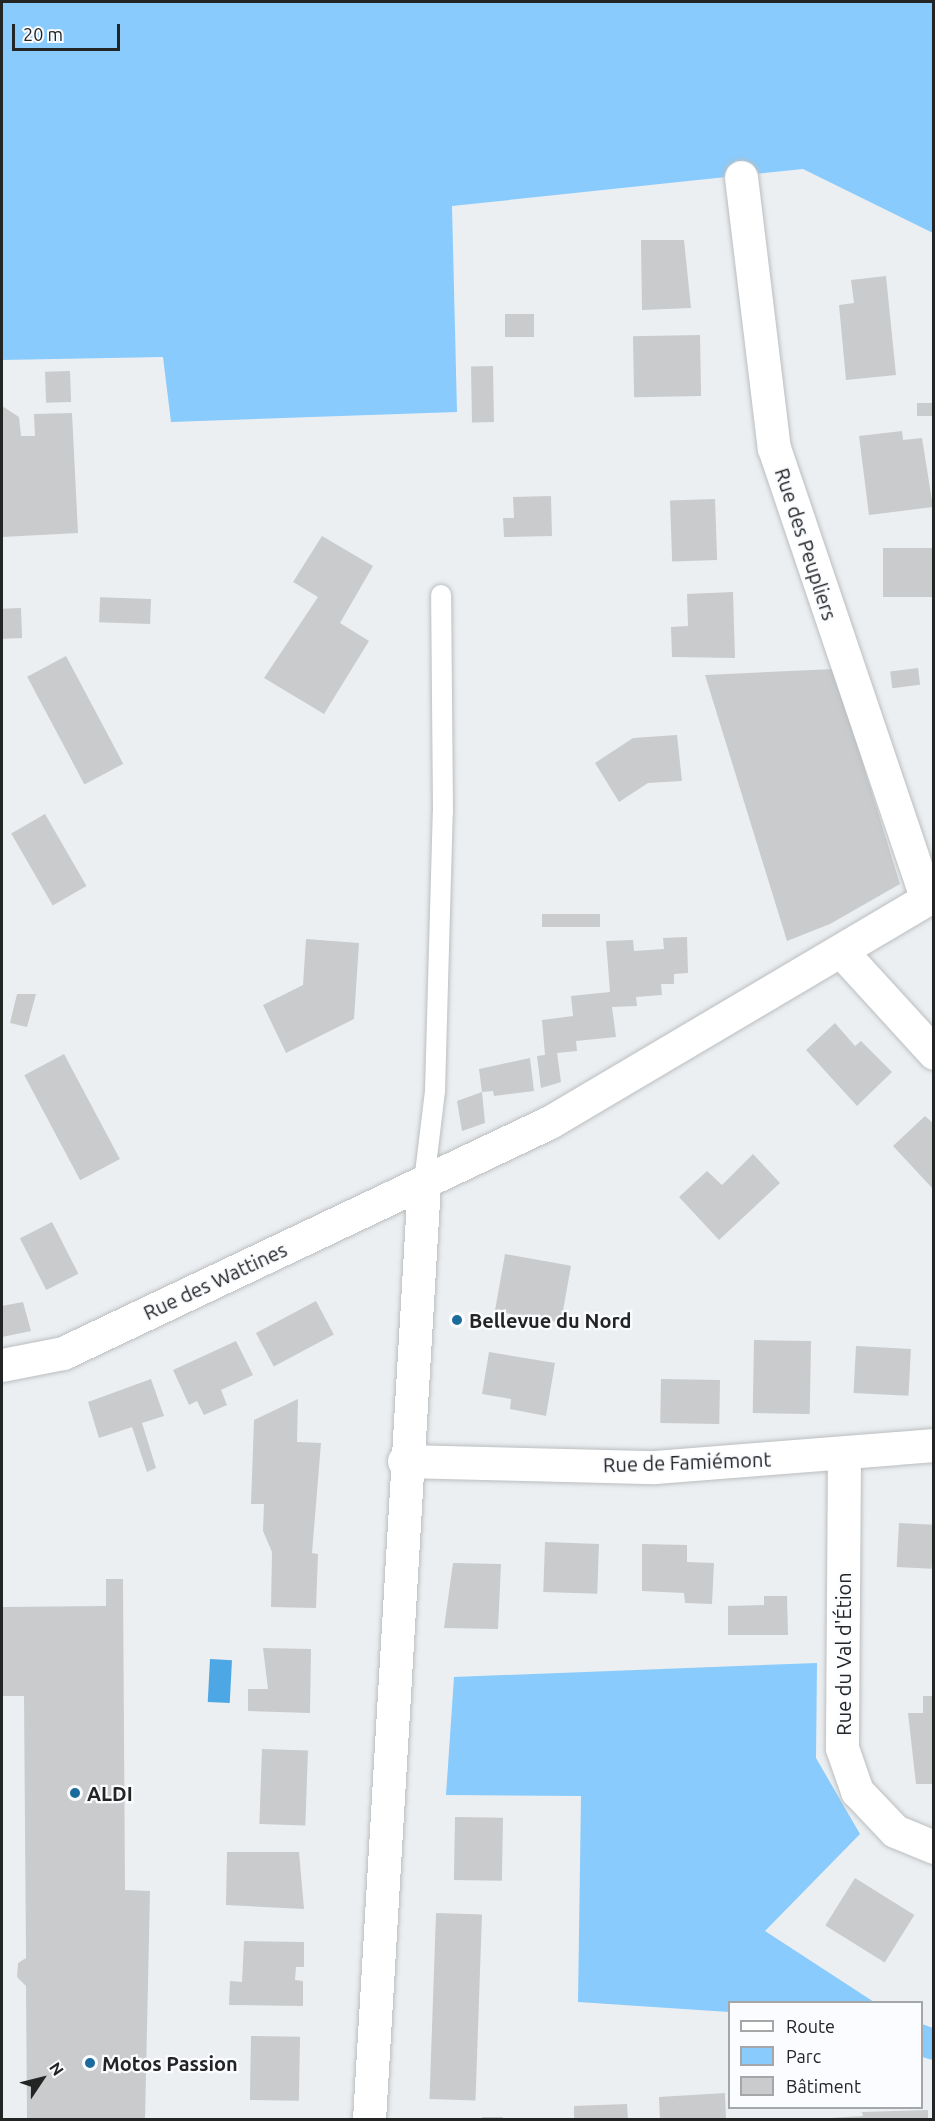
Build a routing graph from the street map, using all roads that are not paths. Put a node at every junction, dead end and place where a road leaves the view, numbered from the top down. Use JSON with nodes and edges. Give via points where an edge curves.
{"nodes":[{"id":1,"x":741,"y":177,"type":"dead end"},
{"id":2,"x":441,"y":595,"type":"dead end"},
{"id":3,"x":930,"y":897,"type":"edge"},
{"id":4,"x":841,"y":951,"type":"junction"},
{"id":5,"x":933,"y":1053,"type":"edge"},
{"id":6,"x":424,"y":1182,"type":"junction"},
{"id":7,"x":2,"y":1365,"type":"edge"},
{"id":8,"x":933,"y":1445,"type":"edge"},
{"id":9,"x":844,"y":1454,"type":"junction"},
{"id":10,"x":404,"y":1461,"type":"junction"},
{"id":11,"x":933,"y":1847,"type":"edge"},
{"id":12,"x":369,"y":2120,"type":"edge"}],
"edges":[{"from":1,"to":3,"type":"street","name":"Rue des Peupliers","via":[[774,448]]},
{"from":2,"to":6,"type":"lane","via":[[435,1091]]},
{"from":3,"to":4,"type":"street","name":"Rue des Wattines"},
{"from":4,"to":5,"type":"street"},
{"from":4,"to":6,"type":"street","name":"Rue des Wattines","via":[[550,1122]]},
{"from":6,"to":7,"type":"street","name":"Rue des Wattines","via":[[63,1353]]},
{"from":6,"to":10,"type":"street"},
{"from":8,"to":9,"type":"street","name":"Rue de Famiémont"},
{"from":9,"to":10,"type":"street","name":"Rue de Famiémont","via":[[655,1467]]},
{"from":9,"to":11,"type":"street","name":"Rue du Val d'Étion","via":[[842,1748],[857,1791],[895,1831]]},
{"from":10,"to":12,"type":"street"}]}
